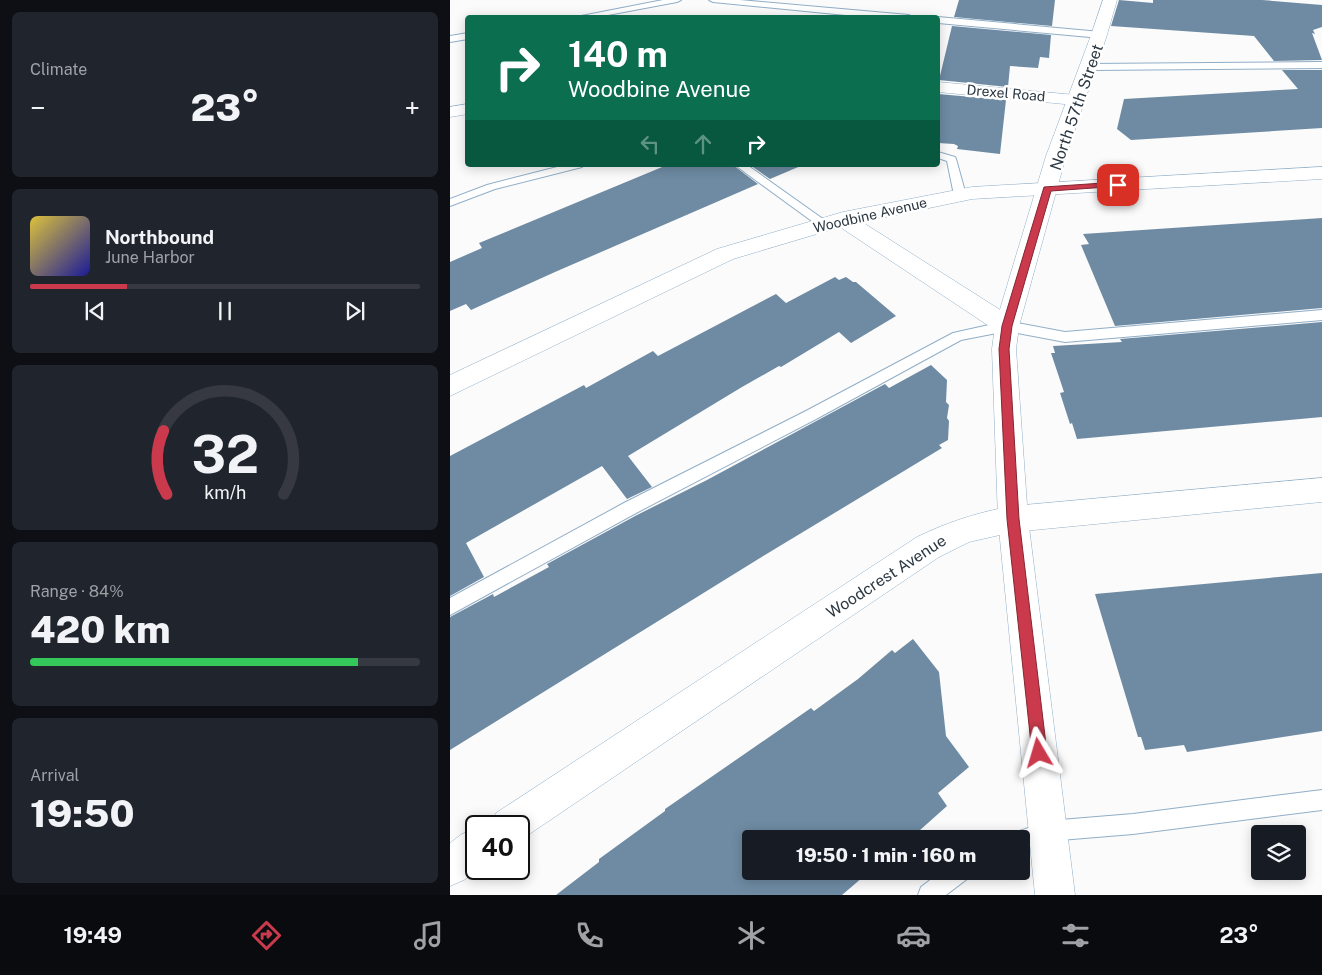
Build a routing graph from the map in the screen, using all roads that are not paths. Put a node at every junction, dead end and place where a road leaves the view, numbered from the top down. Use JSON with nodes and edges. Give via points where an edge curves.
{"nodes":[{"id":1,"x":677,"y":0,"type":"edge"},
{"id":2,"x":713,"y":0,"type":"edge"},
{"id":3,"x":1110,"y":0,"type":"edge"},
{"id":4,"x":591,"y":15,"type":"edge"},
{"id":5,"x":876,"y":15,"type":"edge"},
{"id":6,"x":940,"y":20,"type":"edge"},
{"id":7,"x":1101,"y":35,"type":"junction"},
{"id":8,"x":465,"y":36,"type":"edge"},
{"id":9,"x":450,"y":39,"type":"edge"},
{"id":10,"x":1322,"y":65,"type":"edge"},
{"id":11,"x":1089,"y":67,"type":"junction"},
{"id":12,"x":940,"y":87,"type":"edge"},
{"id":13,"x":1075,"y":100,"type":"junction"},
{"id":14,"x":465,"y":109,"type":"edge"},
{"id":15,"x":450,"y":112,"type":"edge"},
{"id":16,"x":940,"y":156,"type":"edge"},
{"id":17,"x":570,"y":167,"type":"edge"},
{"id":18,"x":743,"y":167,"type":"edge"},
{"id":19,"x":1322,"y":173,"type":"edge"},
{"id":20,"x":1047,"y":189,"type":"junction"},
{"id":21,"x":960,"y":195,"type":"junction"},
{"id":22,"x":450,"y":203,"type":"edge"},
{"id":23,"x":833,"y":221,"type":"junction"},
{"id":24,"x":1322,"y":315,"type":"edge"},
{"id":25,"x":1007,"y":326,"type":"junction"},
{"id":26,"x":450,"y":386,"type":"edge"},
{"id":27,"x":1322,"y":490,"type":"edge"},
{"id":28,"x":1013,"y":519,"type":"junction"},
{"id":29,"x":450,"y":607,"type":"edge"},
{"id":30,"x":1322,"y":800,"type":"edge"},
{"id":31,"x":526,"y":815,"type":"edge"},
{"id":32,"x":1048,"y":831,"type":"junction"},
{"id":33,"x":1030,"y":837,"type":"edge"},
{"id":34,"x":465,"y":856,"type":"edge"},
{"id":35,"x":450,"y":866,"type":"edge"},
{"id":36,"x":948,"y":880,"type":"edge"},
{"id":37,"x":929,"y":895,"type":"edge"},
{"id":38,"x":1055,"y":895,"type":"edge"}],
"edges":[{"from":1,"to":4,"type":"lane"},
{"from":2,"to":5,"type":"lane"},
{"from":3,"to":7,"type":"street","name":"North 57th Street"},
{"from":6,"to":7,"type":"lane"},
{"from":7,"to":11,"type":"street","name":"North 57th Street"},
{"from":8,"to":9,"type":"lane"},
{"from":10,"to":11,"type":"lane"},
{"from":11,"to":13,"type":"street","name":"North 57th Street"},
{"from":12,"to":13,"type":"street","name":"Drexel Road"},
{"from":13,"to":20,"type":"street","name":"North 57th Street"},
{"from":14,"to":15,"type":"street"},
{"from":16,"to":21,"type":"lane","via":[[951,159]]},
{"from":17,"to":22,"type":"lane","via":[[491,187]]},
{"from":18,"to":23,"type":"lane"},
{"from":19,"to":20,"type":"street","name":"Woodbine Avenue"},
{"from":20,"to":21,"type":"street","name":"Woodbine Avenue"},
{"from":20,"to":25,"type":"street","name":"North 57th Street"},
{"from":21,"to":23,"type":"street","name":"Woodbine Avenue"},
{"from":23,"to":25,"type":"street"},
{"from":23,"to":26,"type":"street","name":"Woodbine Avenue","via":[[726,254]]},
{"from":24,"to":25,"type":"lane","via":[[1065,337]]},
{"from":25,"to":28,"type":"street","name":"North 57th Street","via":[[1004,349]]},
{"from":25,"to":29,"type":"lane","via":[[958,336],[630,508]]},
{"from":27,"to":28,"type":"street","name":"Woodcrest Avenue"},
{"from":28,"to":31,"type":"street","name":"Woodcrest Avenue","via":[[971,526],[928,547]]},
{"from":28,"to":32,"type":"street","name":"North 57th Street"},
{"from":30,"to":32,"type":"lane","via":[[1133,824]]},
{"from":32,"to":33,"type":"lane"},
{"from":32,"to":38,"type":"street","name":"North 57th Street"},
{"from":34,"to":35,"type":"street"},
{"from":36,"to":37,"type":"lane"}]}
